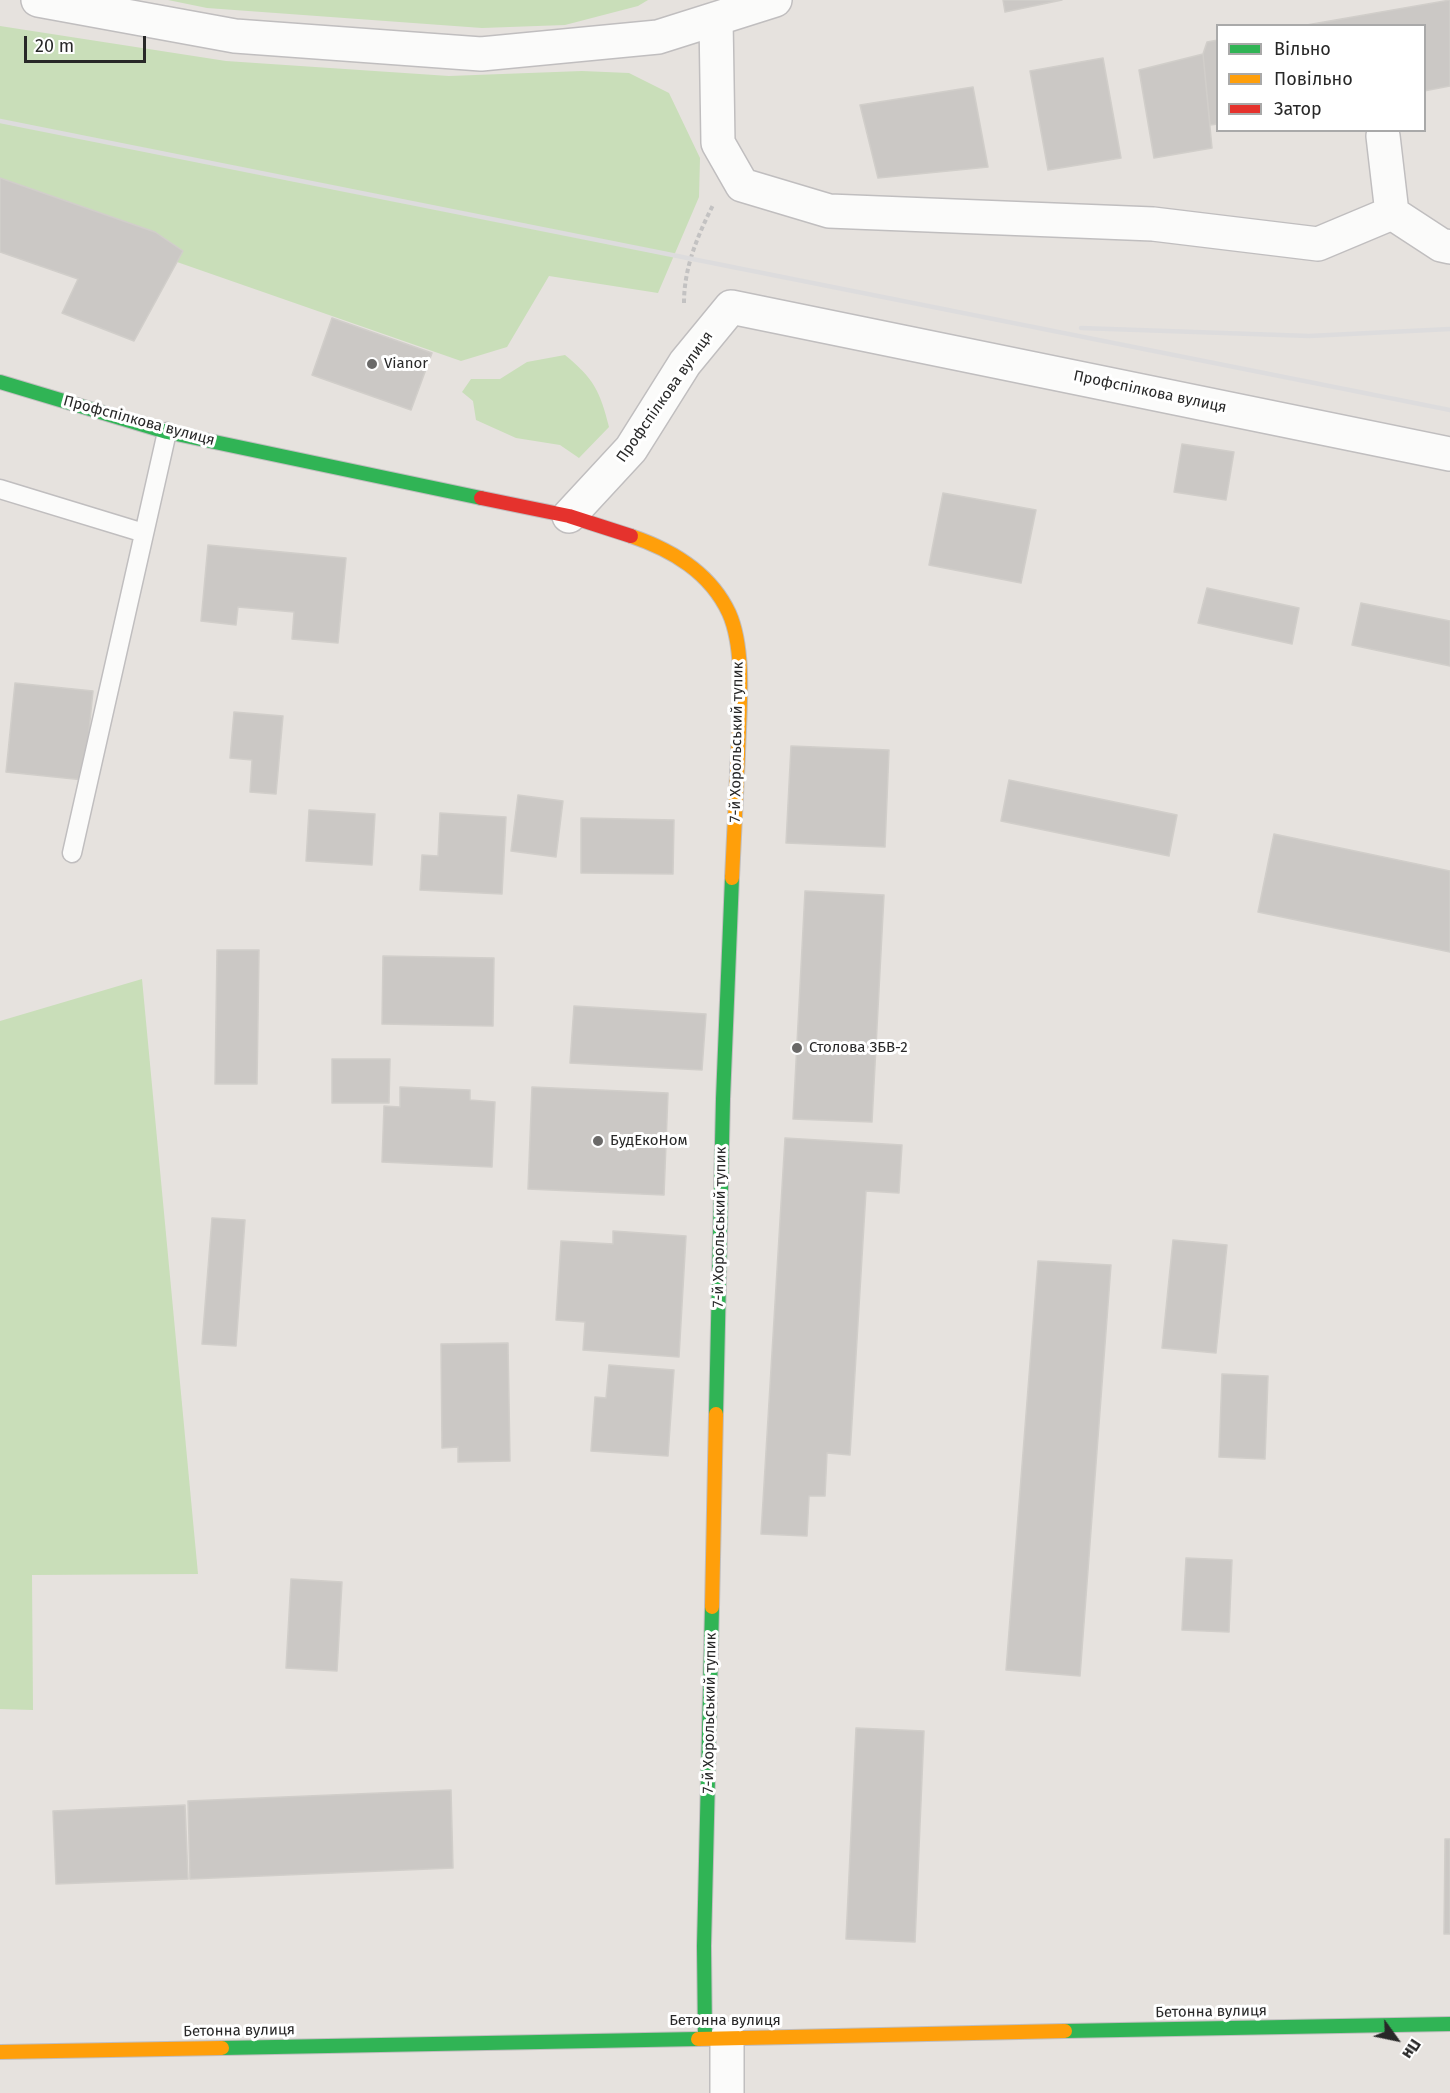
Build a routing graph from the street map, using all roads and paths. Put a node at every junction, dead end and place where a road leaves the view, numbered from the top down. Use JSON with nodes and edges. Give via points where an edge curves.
{"nodes":[{"id":1,"x":38,"y":0,"type":"edge"},
{"id":2,"x":775,"y":0,"type":"edge"},
{"id":3,"x":716,"y":19,"type":"junction"},
{"id":4,"x":1383,"y":136,"type":"dead end"},
{"id":5,"x":732,"y":167,"type":"junction"},
{"id":6,"x":1392,"y":213,"type":"junction"},
{"id":7,"x":1450,"y":246,"type":"edge"},
{"id":8,"x":685,"y":363,"type":"junction"},
{"id":9,"x":0,"y":382,"type":"edge"},
{"id":10,"x":167,"y":432,"type":"junction"},
{"id":11,"x":1450,"y":453,"type":"edge"},
{"id":12,"x":0,"y":489,"type":"edge"},
{"id":13,"x":569,"y":516,"type":"junction"},
{"id":14,"x":144,"y":533,"type":"junction"},
{"id":15,"x":72,"y":853,"type":"dead end"},
{"id":16,"x":1450,"y":2024,"type":"edge"},
{"id":17,"x":716,"y":2038,"type":"junction"},
{"id":18,"x":0,"y":2052,"type":"edge"},
{"id":19,"x":727,"y":2093,"type":"edge"}],
"edges":[{"from":1,"to":3,"type":"street","via":[[236,36],[481,54],[658,37]]},
{"from":2,"to":3,"type":"street"},
{"from":3,"to":5,"type":"street","via":[[718,143]]},
{"from":4,"to":6,"type":"street"},
{"from":5,"to":6,"type":"street","via":[[742,185],[829,211],[1153,224],[1318,244]]},
{"from":5,"to":8,"type":"path","via":[[694,242],[684,286]]},
{"from":6,"to":7,"type":"street","via":[[1441,245]]},
{"from":8,"to":11,"type":"street","name":"Профспілкова вулиця","via":[[731,307]]},
{"from":8,"to":13,"type":"street","name":"Профспілкова вулиця","via":[[632,449]]},
{"from":9,"to":10,"type":"street","name":"Профспілкова вулиця"},
{"from":10,"to":13,"type":"street","name":"Профспілкова вулиця"},
{"from":10,"to":14,"type":"lane"},
{"from":12,"to":14,"type":"lane"},
{"from":13,"to":17,"type":"street","name":"7-й Хорольський тупик","via":[[652,543],[687,561],[710,584],[729,614],[739,658],[740,712],[722,1111],[704,1934]]},
{"from":14,"to":15,"type":"lane"},
{"from":16,"to":17,"type":"street","name":"Бетонна вулиця"},
{"from":17,"to":18,"type":"street","name":"Бетонна вулиця"},
{"from":17,"to":19,"type":"street","name":"7-й Хорольський тупик"}]}
